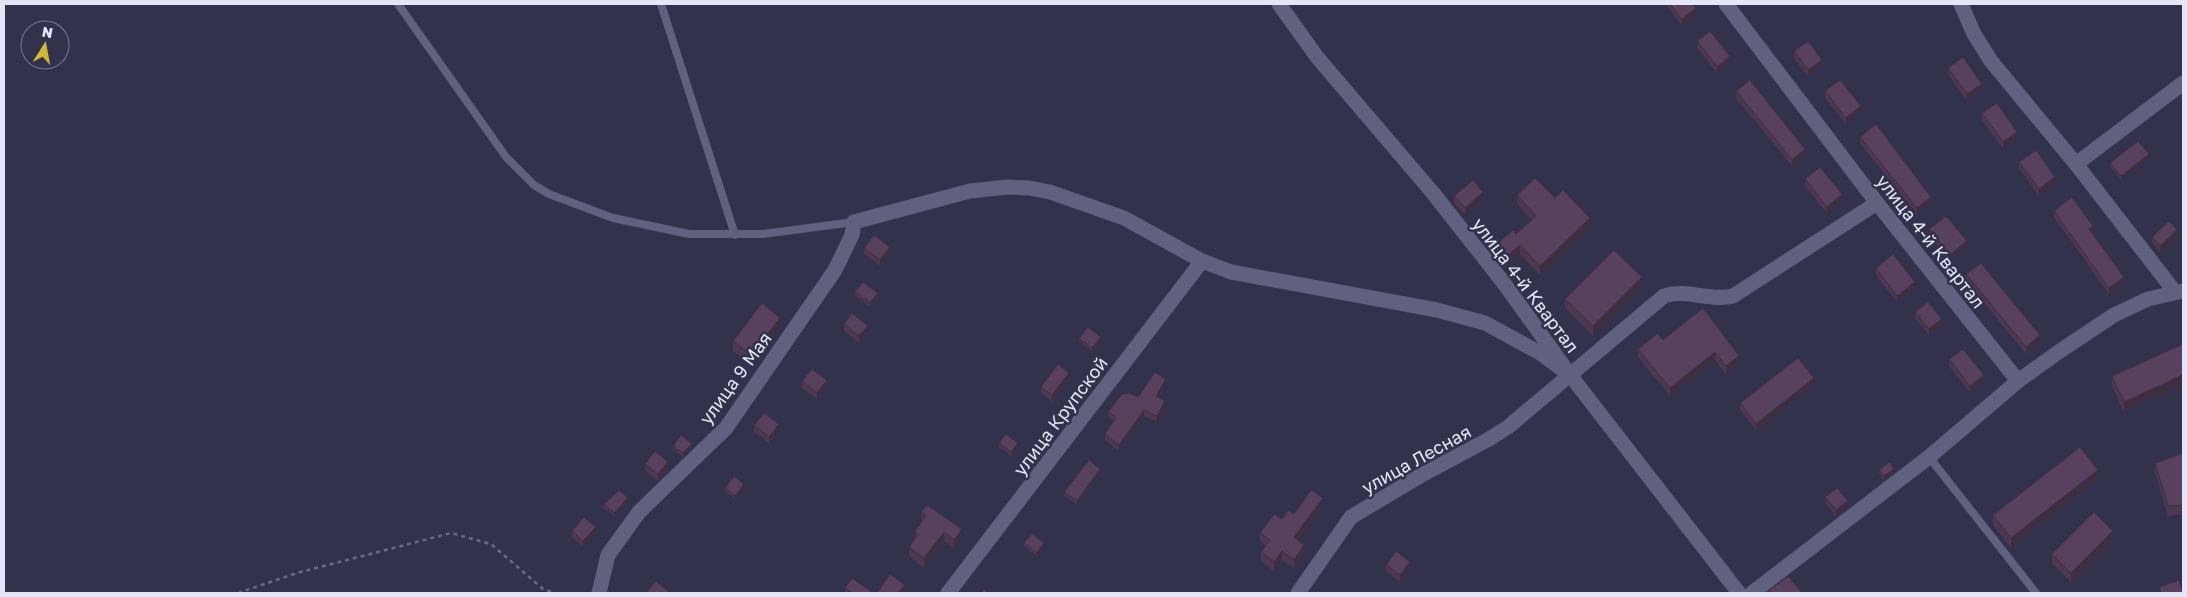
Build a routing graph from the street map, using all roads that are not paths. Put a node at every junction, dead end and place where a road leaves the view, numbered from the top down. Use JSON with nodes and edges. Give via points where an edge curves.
{"nodes":[{"id":1,"x":398,"y":4,"type":"edge"},
{"id":2,"x":661,"y":4,"type":"edge"},
{"id":3,"x":1279,"y":4,"type":"edge"},
{"id":4,"x":1726,"y":4,"type":"edge"},
{"id":5,"x":1961,"y":4,"type":"edge"},
{"id":6,"x":2183,"y":83,"type":"edge"},
{"id":7,"x":2076,"y":164,"type":"junction"},
{"id":8,"x":1877,"y":203,"type":"junction"},
{"id":9,"x":854,"y":222,"type":"junction"},
{"id":10,"x":735,"y":235,"type":"junction"},
{"id":11,"x":1202,"y":262,"type":"junction"},
{"id":12,"x":2179,"y":292,"type":"edge"},
{"id":13,"x":1570,"y":375,"type":"junction"},
{"id":14,"x":2018,"y":381,"type":"junction"},
{"id":15,"x":1929,"y":457,"type":"junction"},
{"id":16,"x":599,"y":593,"type":"edge"},
{"id":17,"x":948,"y":593,"type":"edge"},
{"id":18,"x":1298,"y":593,"type":"edge"},
{"id":19,"x":1739,"y":593,"type":"edge"},
{"id":20,"x":1752,"y":593,"type":"edge"},
{"id":21,"x":2036,"y":593,"type":"edge"}],
"edges":[{"from":1,"to":10,"type":"lane","via":[[506,157],[534,185],[567,202],[613,218],[689,234]]},
{"from":2,"to":10,"type":"lane"},
{"from":3,"to":13,"type":"street","name":"улица 4-й Квартал","via":[[1317,57],[1492,267]]},
{"from":4,"to":8,"type":"street","name":"улица 4-й Квартал"},
{"from":5,"to":7,"type":"street","via":[[1991,61]]},
{"from":6,"to":7,"type":"street"},
{"from":7,"to":12,"type":"street"},
{"from":8,"to":13,"type":"street","name":"улица Лесная","via":[[1733,296],[1720,298],[1674,292],[1664,296]]},
{"from":8,"to":14,"type":"street","name":"улица 4-й Квартал"},
{"from":9,"to":10,"type":"lane"},
{"from":9,"to":11,"type":"street","via":[[970,192],[1029,188],[1050,192],[1124,218]]},
{"from":9,"to":16,"type":"street","name":"улица 9 Мая","via":[[852,235],[835,270],[726,428],[639,512],[608,555]]},
{"from":11,"to":13,"type":"street","via":[[1230,272],[1437,310],[1485,323],[1540,353]]},
{"from":11,"to":17,"type":"street","name":"улица Крупской"},
{"from":12,"to":14,"type":"street","via":[[2148,299],[2114,315]]},
{"from":13,"to":18,"type":"street","name":"улица Лесная","via":[[1489,439],[1352,518]]},
{"from":13,"to":19,"type":"street","name":"улица 4-й Квартал"},
{"from":14,"to":15,"type":"street"},
{"from":15,"to":20,"type":"street"},
{"from":15,"to":21,"type":"lane"}]}
